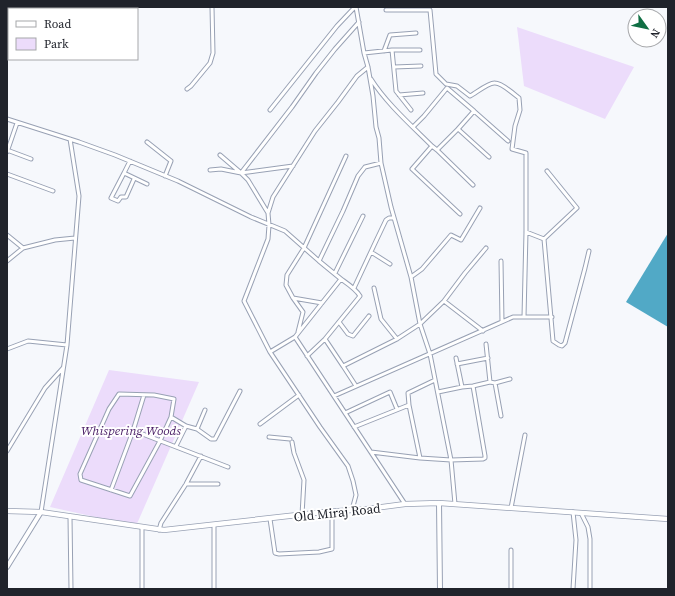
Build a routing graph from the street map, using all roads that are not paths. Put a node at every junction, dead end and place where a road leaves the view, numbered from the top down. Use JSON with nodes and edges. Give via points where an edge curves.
{"nodes":[{"id":1,"x":212,"y":7,"type":"edge"},
{"id":2,"x":355,"y":7,"type":"edge"},
{"id":3,"x":386,"y":10,"type":"dead end"},
{"id":4,"x":359,"y":22,"type":"junction"},
{"id":5,"x":416,"y":33,"type":"dead end"},
{"id":6,"x":392,"y":50,"type":"junction"},
{"id":7,"x":420,"y":50,"type":"dead end"},
{"id":8,"x":384,"y":51,"type":"junction"},
{"id":9,"x":364,"y":53,"type":"junction"},
{"id":10,"x":394,"y":66,"type":"junction"},
{"id":11,"x":421,"y":66,"type":"dead end"},
{"id":12,"x":368,"y":68,"type":"junction"},
{"id":13,"x":370,"y":77,"type":"junction"},
{"id":14,"x":187,"y":89,"type":"dead end"},
{"id":15,"x":423,"y":94,"type":"dead end"},
{"id":16,"x":399,"y":95,"type":"junction"},
{"id":17,"x":270,"y":110,"type":"dead end"},
{"id":18,"x":411,"y":110,"type":"dead end"},
{"id":19,"x":474,"y":111,"type":"junction"},
{"id":20,"x":7,"y":119,"type":"edge"},
{"id":21,"x":17,"y":122,"type":"junction"},
{"id":22,"x":412,"y":127,"type":"junction"},
{"id":23,"x":458,"y":129,"type":"junction"},
{"id":24,"x":70,"y":139,"type":"junction"},
{"id":25,"x":508,"y":141,"type":"dead end"},
{"id":26,"x":147,"y":142,"type":"dead end"},
{"id":27,"x":432,"y":146,"type":"junction"},
{"id":28,"x":437,"y":150,"type":"junction"},
{"id":29,"x":7,"y":151,"type":"edge"},
{"id":30,"x":220,"y":155,"type":"dead end"},
{"id":31,"x":346,"y":156,"type":"dead end"},
{"id":32,"x":489,"y":157,"type":"dead end"},
{"id":33,"x":31,"y":159,"type":"dead end"},
{"id":34,"x":130,"y":161,"type":"junction"},
{"id":35,"x":381,"y":163,"type":"junction"},
{"id":36,"x":293,"y":166,"type":"junction"},
{"id":37,"x":210,"y":170,"type":"dead end"},
{"id":38,"x":547,"y":171,"type":"dead end"},
{"id":39,"x":124,"y":173,"type":"junction"},
{"id":40,"x":241,"y":173,"type":"junction"},
{"id":41,"x":7,"y":174,"type":"edge"},
{"id":42,"x":165,"y":176,"type":"junction"},
{"id":43,"x":134,"y":179,"type":"dead end"},
{"id":44,"x":147,"y":184,"type":"dead end"},
{"id":45,"x":473,"y":185,"type":"dead end"},
{"id":46,"x":53,"y":191,"type":"dead end"},
{"id":47,"x":480,"y":208,"type":"dead end"},
{"id":48,"x":268,"y":213,"type":"junction"},
{"id":49,"x":460,"y":214,"type":"dead end"},
{"id":50,"x":363,"y":216,"type":"dead end"},
{"id":51,"x":394,"y":218,"type":"junction"},
{"id":52,"x":269,"y":224,"type":"junction"},
{"id":53,"x":526,"y":232,"type":"junction"},
{"id":54,"x":7,"y":235,"type":"edge"},
{"id":55,"x":75,"y":238,"type":"junction"},
{"id":56,"x":544,"y":239,"type":"junction"},
{"id":57,"x":23,"y":248,"type":"junction"},
{"id":58,"x":304,"y":248,"type":"junction"},
{"id":59,"x":486,"y":248,"type":"dead end"},
{"id":60,"x":589,"y":251,"type":"dead end"},
{"id":61,"x":371,"y":252,"type":"junction"},
{"id":62,"x":7,"y":261,"type":"edge"},
{"id":63,"x":319,"y":261,"type":"junction"},
{"id":64,"x":501,"y":261,"type":"dead end"},
{"id":65,"x":390,"y":264,"type":"dead end"},
{"id":66,"x":334,"y":273,"type":"junction"},
{"id":67,"x":411,"y":277,"type":"junction"},
{"id":68,"x":341,"y":279,"type":"junction"},
{"id":69,"x":354,"y":288,"type":"junction"},
{"id":70,"x":374,"y":288,"type":"dead end"},
{"id":71,"x":293,"y":298,"type":"junction"},
{"id":72,"x":444,"y":301,"type":"junction"},
{"id":73,"x":322,"y":303,"type":"junction"},
{"id":74,"x":369,"y":316,"type":"dead end"},
{"id":75,"x":524,"y":317,"type":"junction"},
{"id":76,"x":552,"y":317,"type":"junction"},
{"id":77,"x":339,"y":322,"type":"junction"},
{"id":78,"x":502,"y":322,"type":"junction"},
{"id":79,"x":420,"y":324,"type":"junction"},
{"id":80,"x":483,"y":331,"type":"junction"},
{"id":81,"x":297,"y":334,"type":"junction"},
{"id":82,"x":295,"y":337,"type":"junction"},
{"id":83,"x":325,"y":338,"type":"junction"},
{"id":84,"x":397,"y":339,"type":"junction"},
{"id":85,"x":486,"y":344,"type":"dead end"},
{"id":86,"x":67,"y":345,"type":"junction"},
{"id":87,"x":7,"y":348,"type":"edge"},
{"id":88,"x":270,"y":352,"type":"junction"},
{"id":89,"x":430,"y":354,"type":"junction"},
{"id":90,"x":307,"y":356,"type":"junction"},
{"id":91,"x":456,"y":358,"type":"dead end"},
{"id":92,"x":488,"y":358,"type":"junction"},
{"id":93,"x":457,"y":364,"type":"junction"},
{"id":94,"x":343,"y":366,"type":"junction"},
{"id":95,"x":63,"y":368,"type":"junction"},
{"id":96,"x":510,"y":379,"type":"dead end"},
{"id":97,"x":435,"y":380,"type":"junction"},
{"id":98,"x":490,"y":382,"type":"junction"},
{"id":99,"x":495,"y":383,"type":"junction"},
{"id":100,"x":356,"y":386,"type":"junction"},
{"id":101,"x":473,"y":386,"type":"junction"},
{"id":102,"x":462,"y":387,"type":"junction"},
{"id":103,"x":240,"y":391,"type":"dead end"},
{"id":104,"x":438,"y":392,"type":"junction"},
{"id":105,"x":144,"y":395,"type":"junction"},
{"id":106,"x":299,"y":395,"type":"junction"},
{"id":107,"x":334,"y":396,"type":"junction"},
{"id":108,"x":409,"y":405,"type":"junction"},
{"id":109,"x":397,"y":409,"type":"junction"},
{"id":110,"x":206,"y":410,"type":"dead end"},
{"id":111,"x":345,"y":413,"type":"junction"},
{"id":112,"x":501,"y":416,"type":"dead end"},
{"id":113,"x":171,"y":417,"type":"junction"},
{"id":114,"x":260,"y":424,"type":"dead end"},
{"id":115,"x":186,"y":426,"type":"junction"},
{"id":116,"x":354,"y":427,"type":"junction"},
{"id":117,"x":197,"y":429,"type":"junction"},
{"id":118,"x":133,"y":431,"type":"junction"},
{"id":119,"x":525,"y":435,"type":"dead end"},
{"id":120,"x":269,"y":437,"type":"dead end"},
{"id":121,"x":160,"y":441,"type":"junction"},
{"id":122,"x":176,"y":446,"type":"junction"},
{"id":123,"x":7,"y":451,"type":"edge"},
{"id":124,"x":371,"y":452,"type":"junction"},
{"id":125,"x":201,"y":456,"type":"junction"},
{"id":126,"x":420,"y":458,"type":"junction"},
{"id":127,"x":451,"y":460,"type":"junction"},
{"id":128,"x":228,"y":467,"type":"dead end"},
{"id":129,"x":186,"y":484,"type":"junction"},
{"id":130,"x":218,"y":484,"type":"dead end"},
{"id":131,"x":111,"y":490,"type":"junction"},
{"id":132,"x":439,"y":503,"type":"junction"},
{"id":133,"x":405,"y":504,"type":"junction"},
{"id":134,"x":455,"y":504,"type":"junction"},
{"id":135,"x":511,"y":508,"type":"junction"},
{"id":136,"x":352,"y":510,"type":"junction"},
{"id":137,"x":7,"y":511,"type":"edge"},
{"id":138,"x":41,"y":512,"type":"junction"},
{"id":139,"x":332,"y":512,"type":"junction"},
{"id":140,"x":573,"y":512,"type":"junction"},
{"id":141,"x":581,"y":513,"type":"junction"},
{"id":142,"x":302,"y":515,"type":"junction"},
{"id":143,"x":70,"y":517,"type":"junction"},
{"id":144,"x":668,"y":518,"type":"edge"},
{"id":145,"x":270,"y":519,"type":"junction"},
{"id":146,"x":214,"y":525,"type":"junction"},
{"id":147,"x":142,"y":527,"type":"junction"},
{"id":148,"x":159,"y":530,"type":"junction"},
{"id":149,"x":511,"y":550,"type":"dead end"},
{"id":150,"x":7,"y":568,"type":"edge"},
{"id":151,"x":70,"y":589,"type":"edge"},
{"id":152,"x":142,"y":589,"type":"edge"},
{"id":153,"x":214,"y":589,"type":"edge"},
{"id":154,"x":440,"y":589,"type":"edge"},
{"id":155,"x":511,"y":589,"type":"edge"},
{"id":156,"x":574,"y":589,"type":"edge"},
{"id":157,"x":590,"y":589,"type":"edge"}],
"edges":[{"from":1,"to":14,"type":"street","via":[[213,52],[210,63]]},
{"from":2,"to":4,"type":"street"},
{"from":2,"to":17,"type":"street"},
{"from":3,"to":53,"type":"street","via":[[430,10],[436,74],[446,84],[457,86],[470,96],[495,83],[519,98],[520,110],[512,149],[526,153]]},
{"from":4,"to":9,"type":"street"},
{"from":4,"to":40,"type":"street","via":[[316,73]]},
{"from":5,"to":8,"type":"street","via":[[390,35]]},
{"from":6,"to":7,"type":"street"},
{"from":6,"to":8,"type":"street"},
{"from":6,"to":10,"type":"street"},
{"from":8,"to":9,"type":"street"},
{"from":9,"to":12,"type":"street"},
{"from":10,"to":11,"type":"street"},
{"from":10,"to":16,"type":"street","via":[[396,91]]},
{"from":12,"to":13,"type":"street"},
{"from":12,"to":36,"type":"street","via":[[357,76],[315,131]]},
{"from":13,"to":22,"type":"street","via":[[378,90]]},
{"from":13,"to":35,"type":"street"},
{"from":15,"to":16,"type":"street"},
{"from":16,"to":18,"type":"street"},
{"from":19,"to":22,"type":"street","via":[[447,88]]},
{"from":19,"to":23,"type":"street"},
{"from":19,"to":25,"type":"street"},
{"from":20,"to":21,"type":"street"},
{"from":21,"to":24,"type":"street"},
{"from":21,"to":29,"type":"street"},
{"from":22,"to":27,"type":"street"},
{"from":23,"to":28,"type":"street"},
{"from":23,"to":32,"type":"street"},
{"from":24,"to":34,"type":"street"},
{"from":24,"to":55,"type":"street","via":[[79,196]]},
{"from":26,"to":42,"type":"street","via":[[171,160]]},
{"from":27,"to":28,"type":"street"},
{"from":27,"to":49,"type":"street","via":[[412,169]]},
{"from":28,"to":45,"type":"street"},
{"from":29,"to":33,"type":"street"},
{"from":30,"to":40,"type":"street"},
{"from":31,"to":58,"type":"street"},
{"from":34,"to":39,"type":"street"},
{"from":34,"to":42,"type":"street"},
{"from":35,"to":51,"type":"street"},
{"from":35,"to":63,"type":"street","via":[[365,167],[358,176]]},
{"from":36,"to":40,"type":"street"},
{"from":36,"to":48,"type":"street","via":[[273,197]]},
{"from":37,"to":40,"type":"street","via":[[221,169]]},
{"from":38,"to":56,"type":"street","via":[[577,208]]},
{"from":39,"to":43,"type":"street","via":[[111,198],[118,201],[121,197],[126,197]]},
{"from":39,"to":44,"type":"street"},
{"from":40,"to":48,"type":"street"},
{"from":41,"to":46,"type":"street"},
{"from":42,"to":52,"type":"street"},
{"from":47,"to":67,"type":"street","via":[[461,240],[451,235],[422,270]]},
{"from":48,"to":52,"type":"street"},
{"from":50,"to":66,"type":"street"},
{"from":51,"to":61,"type":"street","via":[[386,220]]},
{"from":51,"to":67,"type":"street"},
{"from":52,"to":58,"type":"street","via":[[285,231]]},
{"from":52,"to":88,"type":"street","via":[[268,239],[244,301]]},
{"from":53,"to":56,"type":"street"},
{"from":53,"to":75,"type":"street"},
{"from":54,"to":57,"type":"street"},
{"from":55,"to":57,"type":"street"},
{"from":55,"to":86,"type":"street"},
{"from":56,"to":76,"type":"street"},
{"from":57,"to":62,"type":"street"},
{"from":58,"to":63,"type":"street"},
{"from":58,"to":71,"type":"street","via":[[288,275],[286,284]]},
{"from":59,"to":72,"type":"street"},
{"from":60,"to":76,"type":"street","via":[[572,320],[562,346],[553,341]]},
{"from":61,"to":65,"type":"street"},
{"from":61,"to":69,"type":"street"},
{"from":63,"to":66,"type":"street"},
{"from":64,"to":78,"type":"street"},
{"from":66,"to":68,"type":"street"},
{"from":67,"to":79,"type":"street"},
{"from":68,"to":69,"type":"street"},
{"from":68,"to":73,"type":"street"},
{"from":69,"to":77,"type":"street","via":[[360,296]]},
{"from":70,"to":84,"type":"street","via":[[381,319]]},
{"from":71,"to":73,"type":"street"},
{"from":71,"to":81,"type":"street","via":[[303,312]]},
{"from":72,"to":79,"type":"street"},
{"from":72,"to":80,"type":"street"},
{"from":73,"to":81,"type":"street"},
{"from":74,"to":77,"type":"street","via":[[353,336],[348,334]]},
{"from":75,"to":76,"type":"street"},
{"from":75,"to":78,"type":"street"},
{"from":77,"to":83,"type":"street"},
{"from":78,"to":80,"type":"street"},
{"from":79,"to":84,"type":"street"},
{"from":79,"to":89,"type":"street"},
{"from":80,"to":89,"type":"street"},
{"from":81,"to":82,"type":"street"},
{"from":82,"to":88,"type":"street"},
{"from":82,"to":90,"type":"street"},
{"from":83,"to":90,"type":"street"},
{"from":83,"to":94,"type":"street"},
{"from":84,"to":94,"type":"street"},
{"from":85,"to":92,"type":"street"},
{"from":86,"to":87,"type":"street","via":[[28,340]]},
{"from":86,"to":95,"type":"street"},
{"from":88,"to":106,"type":"street"},
{"from":89,"to":97,"type":"street"},
{"from":89,"to":100,"type":"street"},
{"from":90,"to":107,"type":"street"},
{"from":91,"to":93,"type":"street"},
{"from":92,"to":93,"type":"street"},
{"from":92,"to":98,"type":"street"},
{"from":93,"to":102,"type":"street"},
{"from":94,"to":100,"type":"street"},
{"from":95,"to":123,"type":"street","via":[[45,388]]},
{"from":95,"to":138,"type":"street"},
{"from":96,"to":99,"type":"street"},
{"from":97,"to":104,"type":"street"},
{"from":97,"to":108,"type":"street","via":[[408,393]]},
{"from":98,"to":99,"type":"street"},
{"from":98,"to":101,"type":"street"},
{"from":99,"to":112,"type":"street"},
{"from":100,"to":107,"type":"street"},
{"from":101,"to":102,"type":"street"},
{"from":101,"to":127,"type":"street","via":[[485,458]]},
{"from":102,"to":104,"type":"street"},
{"from":103,"to":117,"type":"street","via":[[215,439]]},
{"from":104,"to":127,"type":"street"},
{"from":105,"to":113,"type":"street","via":[[174,399]]},
{"from":105,"to":118,"type":"street"},
{"from":105,"to":131,"type":"street","via":[[119,394],[109,409],[80,474],[81,480]]},
{"from":106,"to":114,"type":"street"},
{"from":106,"to":136,"type":"street","via":[[348,466],[356,495]]},
{"from":107,"to":111,"type":"street"},
{"from":108,"to":109,"type":"street"},
{"from":108,"to":126,"type":"street"},
{"from":109,"to":111,"type":"street","via":[[390,392]]},
{"from":109,"to":116,"type":"street"},
{"from":110,"to":117,"type":"street"},
{"from":111,"to":116,"type":"street"},
{"from":113,"to":115,"type":"street"},
{"from":113,"to":121,"type":"street"},
{"from":115,"to":117,"type":"street"},
{"from":115,"to":122,"type":"street"},
{"from":116,"to":124,"type":"street"},
{"from":118,"to":121,"type":"street"},
{"from":118,"to":131,"type":"street"},
{"from":119,"to":135,"type":"street"},
{"from":120,"to":142,"type":"street","via":[[291,440],[304,480]]},
{"from":121,"to":122,"type":"street"},
{"from":121,"to":131,"type":"street","via":[[130,496]]},
{"from":122,"to":125,"type":"street"},
{"from":124,"to":126,"type":"street"},
{"from":124,"to":133,"type":"street"},
{"from":125,"to":128,"type":"street"},
{"from":125,"to":129,"type":"street"},
{"from":126,"to":127,"type":"street"},
{"from":127,"to":134,"type":"street"},
{"from":129,"to":130,"type":"street"},
{"from":129,"to":148,"type":"street"},
{"from":132,"to":133,"type":"main road","name":"Old Miraj Road"},
{"from":132,"to":134,"type":"main road","name":"Old Miraj Road"},
{"from":132,"to":154,"type":"main road"},
{"from":133,"to":136,"type":"main road","name":"Old Miraj Road"},
{"from":134,"to":135,"type":"main road","name":"Old Miraj Road"},
{"from":135,"to":140,"type":"main road","name":"Old Miraj Road"},
{"from":136,"to":139,"type":"main road","name":"Old Miraj Road"},
{"from":137,"to":138,"type":"main road","name":"Old Miraj Road"},
{"from":138,"to":143,"type":"main road","name":"Old Miraj Road"},
{"from":138,"to":150,"type":"main road"},
{"from":139,"to":142,"type":"main road","name":"Old Miraj Road"},
{"from":139,"to":145,"type":"street","via":[[332,549],[319,552],[275,552]]},
{"from":140,"to":141,"type":"main road","name":"Old Miraj Road"},
{"from":140,"to":156,"type":"street","via":[[576,540]]},
{"from":141,"to":144,"type":"main road","name":"Old Miraj Road"},
{"from":141,"to":157,"type":"street","via":[[588,527],[590,539]]},
{"from":142,"to":145,"type":"main road","name":"Old Miraj Road"},
{"from":143,"to":147,"type":"main road","name":"Old Miraj Road"},
{"from":143,"to":151,"type":"street"},
{"from":145,"to":146,"type":"main road","name":"Old Miraj Road"},
{"from":146,"to":148,"type":"main road","name":"Old Miraj Road"},
{"from":146,"to":153,"type":"street"},
{"from":147,"to":148,"type":"main road","name":"Old Miraj Road"},
{"from":147,"to":152,"type":"street"},
{"from":149,"to":155,"type":"street"}]}
